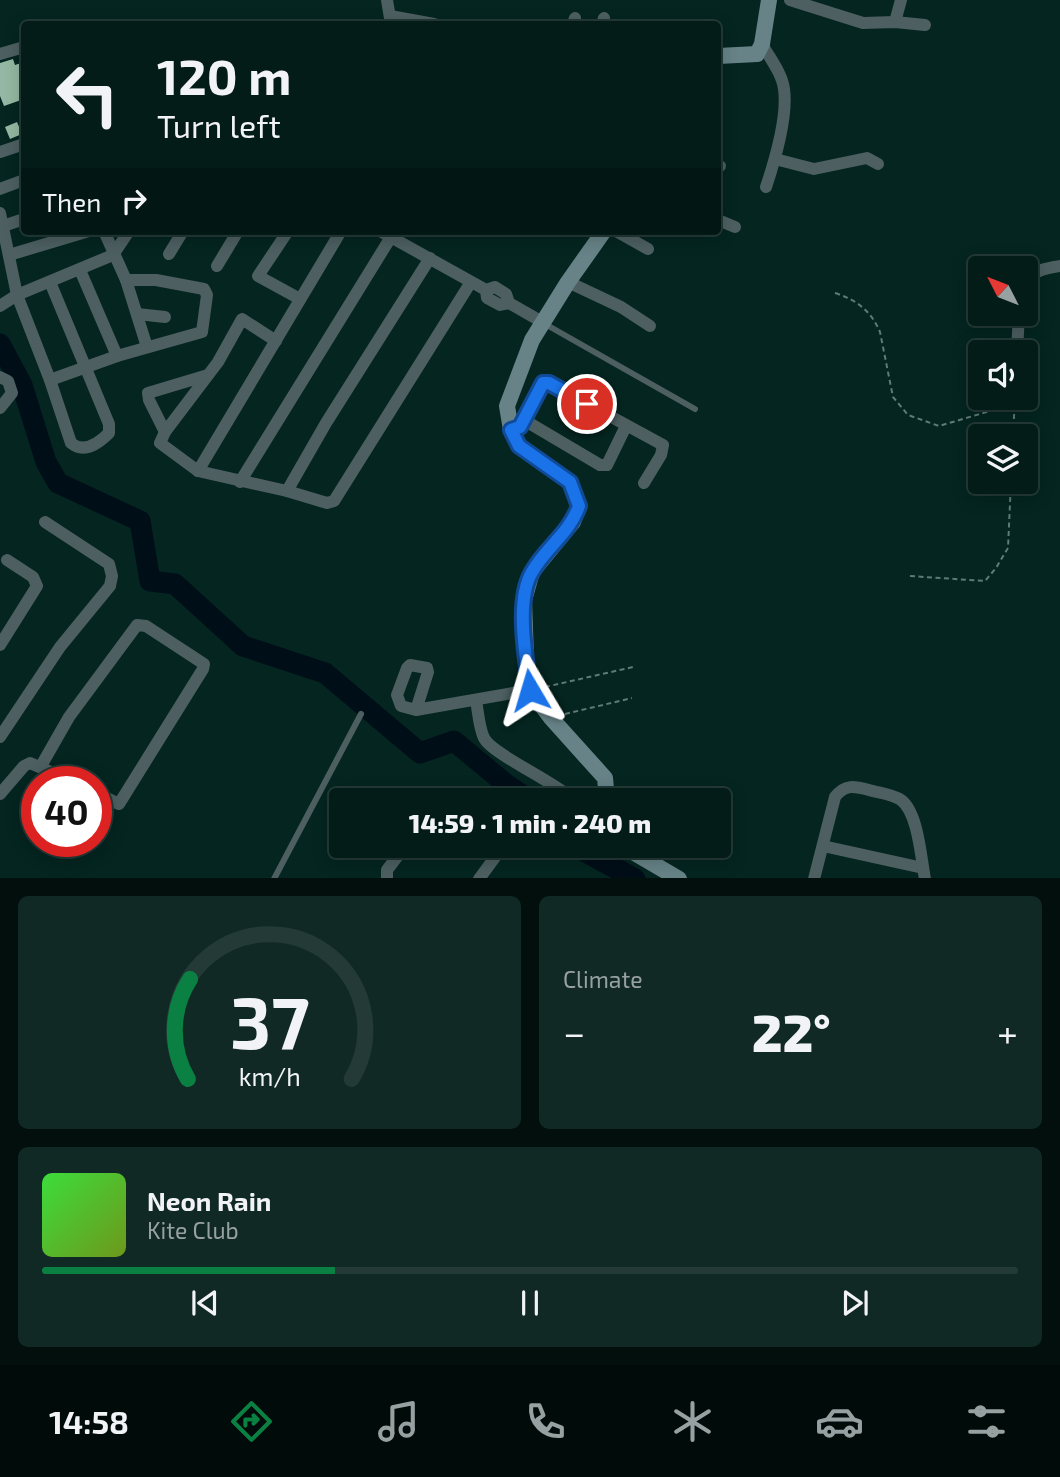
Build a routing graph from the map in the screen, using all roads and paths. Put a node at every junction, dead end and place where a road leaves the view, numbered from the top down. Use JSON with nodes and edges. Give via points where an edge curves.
{"nodes":[{"id":1,"x":387,"y":0,"type":"edge"},
{"id":2,"x":769,"y":0,"type":"edge"},
{"id":3,"x":790,"y":0,"type":"edge"},
{"id":4,"x":901,"y":0,"type":"edge"},
{"id":5,"x":390,"y":20,"type":"edge"},
{"id":6,"x":895,"y":22,"type":"junction"},
{"id":7,"x":925,"y":25,"type":"dead end"},
{"id":8,"x":762,"y":44,"type":"junction"},
{"id":9,"x":21,"y":48,"type":"edge"},
{"id":10,"x":0,"y":54,"type":"edge"},
{"id":11,"x":721,"y":56,"type":"edge"},
{"id":12,"x":21,"y":145,"type":"edge"},
{"id":13,"x":0,"y":152,"type":"edge"},
{"id":14,"x":775,"y":159,"type":"junction"},
{"id":15,"x":878,"y":164,"type":"dead end"},
{"id":16,"x":21,"y":181,"type":"edge"},
{"id":17,"x":766,"y":187,"type":"dead end"},
{"id":18,"x":0,"y":189,"type":"edge"},
{"id":19,"x":1,"y":219,"type":"edge"},
{"id":20,"x":21,"y":219,"type":"edge"},
{"id":21,"x":721,"y":221,"type":"edge"},
{"id":22,"x":735,"y":227,"type":"dead end"},
{"id":23,"x":76,"y":235,"type":"edge"},
{"id":24,"x":106,"y":235,"type":"edge"},
{"id":25,"x":127,"y":235,"type":"edge"},
{"id":26,"x":181,"y":235,"type":"edge"},
{"id":27,"x":236,"y":235,"type":"edge"},
{"id":28,"x":285,"y":235,"type":"edge"},
{"id":29,"x":339,"y":235,"type":"edge"},
{"id":30,"x":385,"y":235,"type":"edge"},
{"id":31,"x":388,"y":235,"type":"edge"},
{"id":32,"x":601,"y":235,"type":"edge"},
{"id":33,"x":623,"y":235,"type":"edge"},
{"id":34,"x":648,"y":249,"type":"dead end"},
{"id":35,"x":169,"y":254,"type":"dead end"},
{"id":36,"x":9,"y":255,"type":"junction"},
{"id":37,"x":113,"y":255,"type":"junction"},
{"id":38,"x":430,"y":258,"type":"junction"},
{"id":39,"x":217,"y":266,"type":"dead end"},
{"id":40,"x":1060,"y":266,"type":"edge"},
{"id":41,"x":80,"y":270,"type":"junction"},
{"id":42,"x":1038,"y":272,"type":"edge"},
{"id":43,"x":126,"y":280,"type":"junction"},
{"id":44,"x":50,"y":282,"type":"junction"},
{"id":45,"x":471,"y":282,"type":"junction"},
{"id":46,"x":568,"y":282,"type":"junction"},
{"id":47,"x":835,"y":293,"type":"dead end"},
{"id":48,"x":17,"y":295,"type":"junction"},
{"id":49,"x":300,"y":299,"type":"junction"},
{"id":50,"x":0,"y":306,"type":"edge"},
{"id":51,"x":137,"y":314,"type":"junction"},
{"id":52,"x":165,"y":317,"type":"dead end"},
{"id":53,"x":544,"y":323,"type":"junction"},
{"id":54,"x":650,"y":326,"type":"dead end"},
{"id":55,"x":276,"y":341,"type":"junction"},
{"id":56,"x":147,"y":347,"type":"junction"},
{"id":57,"x":117,"y":356,"type":"junction"},
{"id":58,"x":87,"y":367,"type":"junction"},
{"id":59,"x":208,"y":375,"type":"junction"},
{"id":60,"x":0,"y":377,"type":"edge"},
{"id":61,"x":50,"y":380,"type":"junction"},
{"id":62,"x":0,"y":408,"type":"edge"},
{"id":63,"x":695,"y":409,"type":"dead end"},
{"id":64,"x":994,"y":410,"type":"edge"},
{"id":65,"x":518,"y":425,"type":"junction"},
{"id":66,"x":626,"y":426,"type":"junction"},
{"id":67,"x":165,"y":432,"type":"junction"},
{"id":68,"x":198,"y":471,"type":"junction"},
{"id":69,"x":240,"y":482,"type":"junction"},
{"id":70,"x":644,"y":483,"type":"dead end"},
{"id":71,"x":287,"y":491,"type":"junction"},
{"id":72,"x":1010,"y":494,"type":"edge"},
{"id":73,"x":46,"y":522,"type":"dead end"},
{"id":74,"x":7,"y":560,"type":"dead end"},
{"id":75,"x":910,"y":576,"type":"dead end"},
{"id":76,"x":0,"y":645,"type":"edge"},
{"id":77,"x":633,"y":667,"type":"dead end"},
{"id":78,"x":530,"y":690,"type":"junction"},
{"id":79,"x":632,"y":698,"type":"dead end"},
{"id":80,"x":476,"y":700,"type":"junction"},
{"id":81,"x":416,"y":710,"type":"dead end"},
{"id":82,"x":361,"y":714,"type":"dead end"},
{"id":83,"x":551,"y":718,"type":"junction"},
{"id":84,"x":0,"y":737,"type":"edge"},
{"id":85,"x":24,"y":766,"type":"edge"},
{"id":86,"x":41,"y":766,"type":"joint"},
{"id":87,"x":21,"y":770,"type":"edge"},
{"id":88,"x":559,"y":788,"type":"edge"},
{"id":89,"x":606,"y":788,"type":"edge"},
{"id":90,"x":0,"y":794,"type":"edge"},
{"id":91,"x":112,"y":801,"type":"edge"},
{"id":92,"x":823,"y":846,"type":"junction"},
{"id":93,"x":396,"y":858,"type":"edge"},
{"id":94,"x":494,"y":858,"type":"edge"},
{"id":95,"x":644,"y":858,"type":"edge"},
{"id":96,"x":924,"y":873,"type":"edge"},
{"id":97,"x":274,"y":878,"type":"edge"},
{"id":98,"x":387,"y":878,"type":"edge"},
{"id":99,"x":479,"y":878,"type":"edge"},
{"id":100,"x":679,"y":878,"type":"edge"},
{"id":101,"x":814,"y":878,"type":"edge"}],
"edges":[{"from":1,"to":5,"type":"street"},
{"from":2,"to":8,"type":"street"},
{"from":3,"to":6,"type":"street","via":[[863,23]]},
{"from":4,"to":6,"type":"street"},
{"from":6,"to":7,"type":"street"},
{"from":8,"to":11,"type":"street","via":[[757,54]]},
{"from":8,"to":14,"type":"street","via":[[784,90]]},
{"from":9,"to":10,"type":"street"},
{"from":12,"to":13,"type":"street"},
{"from":14,"to":15,"type":"street","via":[[814,169],[867,158]]},
{"from":14,"to":17,"type":"street"},
{"from":16,"to":18,"type":"street"},
{"from":19,"to":20,"type":"street"},
{"from":19,"to":36,"type":"street"},
{"from":21,"to":22,"type":"street"},
{"from":23,"to":36,"type":"street"},
{"from":24,"to":37,"type":"street"},
{"from":25,"to":37,"type":"street"},
{"from":26,"to":35,"type":"street"},
{"from":27,"to":39,"type":"street"},
{"from":28,"to":49,"type":"street","via":[[258,276]]},
{"from":29,"to":49,"type":"street"},
{"from":30,"to":69,"type":"street"},
{"from":31,"to":38,"type":"street"},
{"from":32,"to":46,"type":"street"},
{"from":33,"to":34,"type":"street"},
{"from":36,"to":48,"type":"street"},
{"from":37,"to":41,"type":"street"},
{"from":37,"to":43,"type":"street"},
{"from":38,"to":45,"type":"street"},
{"from":38,"to":71,"type":"street"},
{"from":40,"to":42,"type":"street"},
{"from":41,"to":44,"type":"street"},
{"from":41,"to":57,"type":"street"},
{"from":43,"to":51,"type":"street"},
{"from":43,"to":56,"type":"street","via":[[202,288],[206,295],[202,332]]},
{"from":44,"to":48,"type":"street"},
{"from":44,"to":58,"type":"street"},
{"from":45,"to":53,"type":"street","via":[[486,290],[495,287],[506,294],[509,303]]},
{"from":45,"to":71,"type":"street","via":[[334,501]]},
{"from":46,"to":53,"type":"street"},
{"from":46,"to":54,"type":"street"},
{"from":47,"to":64,"type":"path","via":[[860,303],[876,322],[893,397],[908,415],[939,426]]},
{"from":48,"to":50,"type":"street"},
{"from":48,"to":61,"type":"street"},
{"from":49,"to":55,"type":"street"},
{"from":51,"to":52,"type":"street"},
{"from":51,"to":56,"type":"street"},
{"from":53,"to":63,"type":"lane"},
{"from":53,"to":65,"type":"street","via":[[532,340],[507,406]]},
{"from":55,"to":59,"type":"street","via":[[242,319]]},
{"from":55,"to":68,"type":"street"},
{"from":56,"to":57,"type":"street"},
{"from":57,"to":58,"type":"street"},
{"from":58,"to":61,"type":"street"},
{"from":58,"to":61,"type":"street","via":[[109,424],[109,433],[98,444],[83,448],[71,443]]},
{"from":59,"to":67,"type":"street"},
{"from":59,"to":67,"type":"street","via":[[148,393]]},
{"from":60,"to":62,"type":"street","via":[[8,381],[12,393]]},
{"from":65,"to":66,"type":"street","via":[[600,465],[607,465]]},
{"from":65,"to":66,"type":"street","via":[[543,383],[549,383]]},
{"from":65,"to":78,"type":"street","via":[[519,446],[570,482],[579,506],[573,522],[532,572],[524,600]]},
{"from":66,"to":70,"type":"street","via":[[663,445]]},
{"from":67,"to":68,"type":"street","via":[[160,439],[163,446]]},
{"from":68,"to":69,"type":"street"},
{"from":69,"to":71,"type":"street"},
{"from":72,"to":75,"type":"path","via":[[1008,548],[985,581]]},
{"from":73,"to":84,"type":"street","via":[[108,564],[110,586],[60,647]]},
{"from":74,"to":76,"type":"street","via":[[33,576],[37,586]]},
{"from":77,"to":78,"type":"path"},
{"from":78,"to":80,"type":"street"},
{"from":78,"to":83,"type":"street"},
{"from":79,"to":83,"type":"path"},
{"from":80,"to":81,"type":"street"},
{"from":80,"to":88,"type":"street","via":[[484,738]]},
{"from":82,"to":97,"type":"lane"},
{"from":83,"to":89,"type":"street","via":[[605,778]]},
{"from":85,"to":86,"type":"street"},
{"from":86,"to":91,"type":"street","via":[[69,717],[137,625],[146,626],[204,664],[119,804]]},
{"from":87,"to":90,"type":"street"},
{"from":92,"to":96,"type":"street"},
{"from":92,"to":96,"type":"street","via":[[835,797],[841,790],[852,786],[896,797],[912,813]]},
{"from":92,"to":101,"type":"street"},
{"from":93,"to":98,"type":"street"},
{"from":94,"to":99,"type":"street"},
{"from":95,"to":100,"type":"street"}]}
